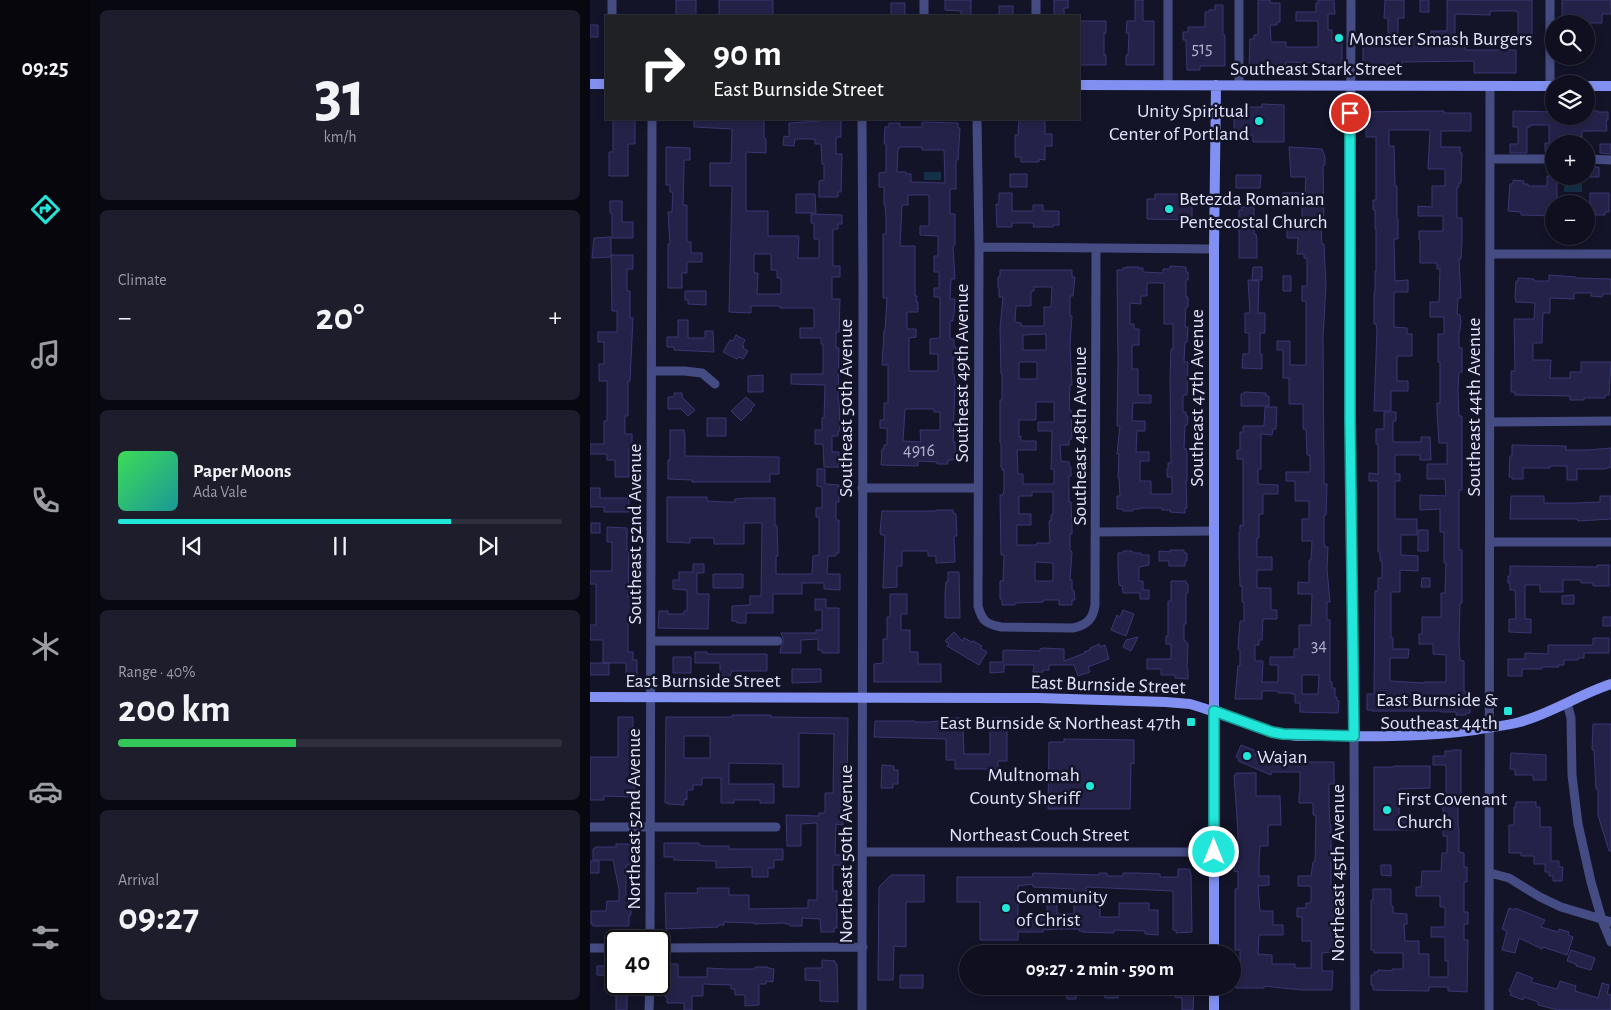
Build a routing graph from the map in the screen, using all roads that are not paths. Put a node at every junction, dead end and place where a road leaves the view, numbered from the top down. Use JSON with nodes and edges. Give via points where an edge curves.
{"nodes":[{"id":1,"x":612,"y":0,"type":"edge"},
{"id":2,"x":924,"y":0,"type":"edge"},
{"id":3,"x":1036,"y":0,"type":"edge"},
{"id":4,"x":1168,"y":0,"type":"edge"},
{"id":5,"x":1239,"y":0,"type":"edge"},
{"id":6,"x":1351,"y":0,"type":"edge"},
{"id":7,"x":1550,"y":0,"type":"edge"},
{"id":8,"x":612,"y":15,"type":"edge"},
{"id":9,"x":924,"y":15,"type":"edge"},
{"id":10,"x":1036,"y":15,"type":"edge"},
{"id":11,"x":1552,"y":75,"type":"edge"},
{"id":12,"x":590,"y":84,"type":"edge"},
{"id":13,"x":605,"y":84,"type":"edge"},
{"id":14,"x":1080,"y":85,"type":"edge"},
{"id":15,"x":1168,"y":85,"type":"junction"},
{"id":16,"x":1216,"y":85,"type":"junction"},
{"id":17,"x":1239,"y":85,"type":"junction"},
{"id":18,"x":1350,"y":85,"type":"junction"},
{"id":19,"x":1490,"y":86,"type":"junction"},
{"id":20,"x":1545,"y":86,"type":"edge"},
{"id":21,"x":1595,"y":86,"type":"edge"},
{"id":22,"x":1611,"y":86,"type":"edge"},
{"id":23,"x":652,"y":120,"type":"edge"},
{"id":24,"x":862,"y":120,"type":"edge"},
{"id":25,"x":977,"y":120,"type":"edge"},
{"id":26,"x":1490,"y":159,"type":"junction"},
{"id":27,"x":1545,"y":159,"type":"edge"},
{"id":28,"x":1595,"y":160,"type":"edge"},
{"id":29,"x":1611,"y":160,"type":"edge"},
{"id":30,"x":979,"y":247,"type":"junction"},
{"id":31,"x":1096,"y":248,"type":"junction"},
{"id":32,"x":1214,"y":249,"type":"junction"},
{"id":33,"x":1490,"y":254,"type":"junction"},
{"id":34,"x":1611,"y":254,"type":"edge"},
{"id":35,"x":652,"y":371,"type":"junction"},
{"id":36,"x":715,"y":384,"type":"dead end"},
{"id":37,"x":1611,"y":421,"type":"edge"},
{"id":38,"x":1490,"y":422,"type":"junction"},
{"id":39,"x":862,"y":488,"type":"junction"},
{"id":40,"x":978,"y":488,"type":"junction"},
{"id":41,"x":1214,"y":531,"type":"junction"},
{"id":42,"x":1096,"y":532,"type":"junction"},
{"id":43,"x":1490,"y":542,"type":"junction"},
{"id":44,"x":1611,"y":542,"type":"edge"},
{"id":45,"x":1088,"y":622,"type":"joint"},
{"id":46,"x":651,"y":641,"type":"junction"},
{"id":47,"x":778,"y":641,"type":"dead end"},
{"id":48,"x":1611,"y":684,"type":"edge"},
{"id":49,"x":590,"y":697,"type":"edge"},
{"id":50,"x":650,"y":697,"type":"junction"},
{"id":51,"x":862,"y":698,"type":"junction"},
{"id":52,"x":1567,"y":703,"type":"junction"},
{"id":53,"x":1214,"y":711,"type":"junction"},
{"id":54,"x":1490,"y":728,"type":"junction"},
{"id":55,"x":1354,"y":736,"type":"junction"},
{"id":56,"x":590,"y":827,"type":"edge"},
{"id":57,"x":650,"y":827,"type":"junction"},
{"id":58,"x":776,"y":827,"type":"dead end"},
{"id":59,"x":864,"y":852,"type":"junction"},
{"id":60,"x":1214,"y":852,"type":"junction"},
{"id":61,"x":1490,"y":873,"type":"junction"},
{"id":62,"x":1606,"y":921,"type":"edge"},
{"id":63,"x":650,"y":930,"type":"edge"},
{"id":64,"x":1611,"y":942,"type":"edge"},
{"id":65,"x":1214,"y":945,"type":"edge"},
{"id":66,"x":863,"y":947,"type":"junction"},
{"id":67,"x":590,"y":948,"type":"edge"},
{"id":68,"x":605,"y":948,"type":"edge"},
{"id":69,"x":670,"y":948,"type":"edge"},
{"id":70,"x":650,"y":995,"type":"edge"},
{"id":71,"x":1214,"y":995,"type":"edge"},
{"id":72,"x":650,"y":1010,"type":"edge"},
{"id":73,"x":862,"y":1010,"type":"edge"},
{"id":74,"x":1214,"y":1010,"type":"edge"},
{"id":75,"x":1355,"y":1010,"type":"edge"},
{"id":76,"x":1489,"y":1010,"type":"edge"}],
"edges":[{"from":1,"to":8,"type":"street"},
{"from":2,"to":9,"type":"street"},
{"from":3,"to":10,"type":"street"},
{"from":4,"to":15,"type":"street"},
{"from":5,"to":17,"type":"street"},
{"from":6,"to":18,"type":"street","name":"Northeast 45th Avenue"},
{"from":7,"to":11,"type":"street"},
{"from":12,"to":13,"type":"street"},
{"from":14,"to":15,"type":"street","name":"Southeast Stark Street"},
{"from":15,"to":16,"type":"street","name":"Southeast Stark Street"},
{"from":16,"to":17,"type":"street","name":"Southeast Stark Street"},
{"from":16,"to":32,"type":"street","name":"Southeast 47th Avenue"},
{"from":17,"to":18,"type":"street","name":"Southeast Stark Street"},
{"from":18,"to":19,"type":"street","name":"Southeast Stark Street"},
{"from":18,"to":55,"type":"street","name":"Northeast 45th Avenue"},
{"from":19,"to":20,"type":"street","name":"Southeast Stark Street"},
{"from":19,"to":26,"type":"street","name":"Southeast 44th Avenue"},
{"from":21,"to":22,"type":"street"},
{"from":23,"to":35,"type":"street","name":"Southeast 52nd Avenue"},
{"from":24,"to":39,"type":"street","name":"Southeast 50th Avenue"},
{"from":25,"to":30,"type":"street","name":"Southeast 49th Avenue"},
{"from":26,"to":27,"type":"street"},
{"from":26,"to":33,"type":"street","name":"Southeast 44th Avenue"},
{"from":28,"to":29,"type":"street"},
{"from":30,"to":31,"type":"street"},
{"from":30,"to":40,"type":"street","name":"Southeast 49th Avenue"},
{"from":31,"to":32,"type":"street"},
{"from":31,"to":42,"type":"street","name":"Southeast 48th Avenue"},
{"from":32,"to":41,"type":"street","name":"Southeast 47th Avenue"},
{"from":33,"to":34,"type":"street"},
{"from":33,"to":38,"type":"street","name":"Southeast 44th Avenue"},
{"from":35,"to":36,"type":"street","via":[[702,373]]},
{"from":35,"to":46,"type":"street","name":"Southeast 52nd Avenue"},
{"from":37,"to":38,"type":"street"},
{"from":38,"to":43,"type":"street","name":"Southeast 44th Avenue"},
{"from":39,"to":40,"type":"street"},
{"from":39,"to":51,"type":"street","name":"Southeast 50th Avenue"},
{"from":40,"to":45,"type":"street","name":"Southeast 49th Avenue","via":[[980,614],[989,624],[1000,627],[1074,628]]},
{"from":41,"to":42,"type":"street"},
{"from":41,"to":53,"type":"street","name":"Southeast 47th Avenue"},
{"from":42,"to":45,"type":"street","name":"Southeast 48th Avenue","via":[[1095,605],[1094,615]]},
{"from":43,"to":44,"type":"street"},
{"from":43,"to":54,"type":"street","name":"Southeast 44th Avenue"},
{"from":46,"to":47,"type":"street"},
{"from":46,"to":50,"type":"street","name":"Southeast 52nd Avenue"},
{"from":48,"to":52,"type":"street","name":"East Burnside Street"},
{"from":49,"to":50,"type":"street","name":"East Burnside Street"},
{"from":50,"to":51,"type":"street","name":"East Burnside Street"},
{"from":50,"to":57,"type":"street","name":"Northeast 52nd Avenue"},
{"from":51,"to":53,"type":"street","name":"East Burnside Street","via":[[1166,702]]},
{"from":51,"to":59,"type":"street","name":"Northeast 50th Avenue"},
{"from":52,"to":54,"type":"street","name":"East Burnside Street","via":[[1533,718]]},
{"from":52,"to":62,"type":"street","via":[[1571,718],[1572,775],[1578,824]]},
{"from":53,"to":55,"type":"street","name":"East Burnside Street","via":[[1283,734]]},
{"from":53,"to":60,"type":"street","name":"Southeast 47th Avenue"},
{"from":54,"to":55,"type":"street","name":"East Burnside Street","via":[[1434,735]]},
{"from":54,"to":61,"type":"street","name":"Southeast 44th Avenue"},
{"from":55,"to":75,"type":"street","name":"Northeast 45th Avenue"},
{"from":56,"to":57,"type":"street"},
{"from":57,"to":58,"type":"street"},
{"from":57,"to":63,"type":"street","name":"Northeast 52nd Avenue"},
{"from":59,"to":60,"type":"street","name":"Northeast Couch Street"},
{"from":59,"to":66,"type":"street","name":"Northeast 50th Avenue"},
{"from":60,"to":65,"type":"street","name":"Southeast 47th Avenue"},
{"from":61,"to":62,"type":"street","via":[[1509,878],[1561,907]]},
{"from":61,"to":76,"type":"street","name":"Southeast 44th Avenue"},
{"from":62,"to":64,"type":"street"},
{"from":66,"to":69,"type":"street"},
{"from":66,"to":73,"type":"street","name":"Northeast 50th Avenue"},
{"from":67,"to":68,"type":"street"},
{"from":70,"to":72,"type":"street"},
{"from":71,"to":74,"type":"street"}]}
